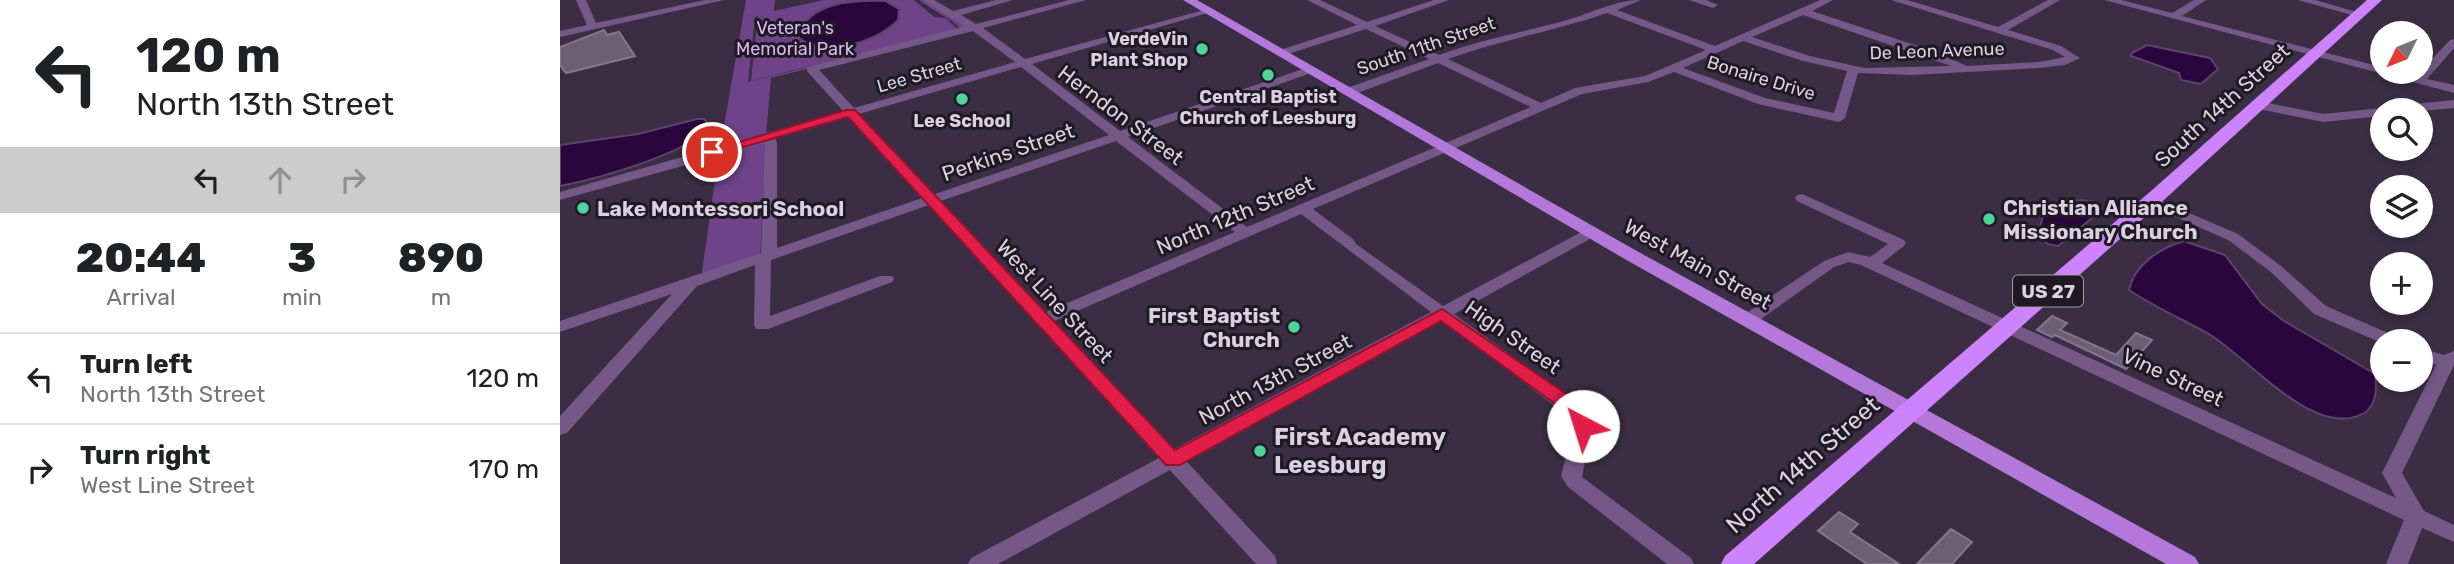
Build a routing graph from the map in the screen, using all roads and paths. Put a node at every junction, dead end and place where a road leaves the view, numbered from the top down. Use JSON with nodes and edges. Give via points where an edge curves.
{"nodes":[{"id":1,"x":581,"y":0,"type":"edge"},
{"id":2,"x":719,"y":0,"type":"edge"},
{"id":3,"x":1008,"y":0,"type":"edge"},
{"id":4,"x":1081,"y":0,"type":"edge"},
{"id":5,"x":1189,"y":0,"type":"edge"},
{"id":6,"x":1312,"y":0,"type":"edge"},
{"id":7,"x":1405,"y":0,"type":"edge"},
{"id":8,"x":1444,"y":0,"type":"edge"},
{"id":9,"x":1636,"y":0,"type":"edge"},
{"id":10,"x":1694,"y":0,"type":"edge"},
{"id":11,"x":1828,"y":0,"type":"edge"},
{"id":12,"x":2055,"y":0,"type":"edge"},
{"id":13,"x":2109,"y":0,"type":"edge"},
{"id":14,"x":2201,"y":0,"type":"edge"},
{"id":15,"x":2303,"y":0,"type":"edge"},
{"id":16,"x":2375,"y":0,"type":"edge"},
{"id":17,"x":931,"y":1,"type":"edge"},
{"id":18,"x":1903,"y":1,"type":"edge"},
{"id":19,"x":693,"y":3,"type":"edge"},
{"id":20,"x":1713,"y":5,"type":"dead end"},
{"id":21,"x":1421,"y":7,"type":"junction"},
{"id":22,"x":1207,"y":10,"type":"junction"},
{"id":23,"x":1608,"y":10,"type":"junction"},
{"id":24,"x":1802,"y":11,"type":"junction"},
{"id":25,"x":2359,"y":14,"type":"junction"},
{"id":26,"x":950,"y":15,"type":"junction"},
{"id":27,"x":2175,"y":16,"type":"junction"},
{"id":28,"x":1366,"y":25,"type":"junction"},
{"id":29,"x":593,"y":27,"type":"junction"},
{"id":30,"x":974,"y":27,"type":"junction"},
{"id":31,"x":1999,"y":31,"type":"junction"},
{"id":32,"x":560,"y":34,"type":"edge"},
{"id":33,"x":1743,"y":38,"type":"junction"},
{"id":34,"x":2454,"y":42,"type":"edge"},
{"id":35,"x":1714,"y":50,"type":"junction"},
{"id":36,"x":1281,"y":53,"type":"junction"},
{"id":37,"x":2316,"y":53,"type":"junction"},
{"id":38,"x":2449,"y":53,"type":"edge"},
{"id":39,"x":1438,"y":60,"type":"junction"},
{"id":40,"x":1021,"y":64,"type":"junction"},
{"id":41,"x":2370,"y":67,"type":"edge"},
{"id":42,"x":2433,"y":67,"type":"edge"},
{"id":43,"x":1674,"y":68,"type":"junction"},
{"id":44,"x":1965,"y":68,"type":"junction"},
{"id":45,"x":1310,"y":70,"type":"junction"},
{"id":46,"x":1853,"y":70,"type":"junction"},
{"id":47,"x":2433,"y":84,"type":"edge"},
{"id":48,"x":2454,"y":89,"type":"edge"},
{"id":49,"x":1348,"y":92,"type":"junction"},
{"id":50,"x":2454,"y":104,"type":"edge"},
{"id":51,"x":2258,"y":105,"type":"junction"},
{"id":52,"x":2433,"y":106,"type":"edge"},
{"id":53,"x":1541,"y":107,"type":"junction"},
{"id":54,"x":851,"y":113,"type":"junction"},
{"id":55,"x":2370,"y":113,"type":"edge"},
{"id":56,"x":768,"y":136,"type":"junction"},
{"id":57,"x":1117,"y":136,"type":"junction"},
{"id":58,"x":1446,"y":148,"type":"junction"},
{"id":59,"x":560,"y":196,"type":"edge"},
{"id":60,"x":1802,"y":198,"type":"dead end"},
{"id":61,"x":930,"y":201,"type":"junction"},
{"id":62,"x":2152,"y":201,"type":"junction"},
{"id":63,"x":1302,"y":208,"type":"junction"},
{"id":64,"x":1592,"y":232,"type":"junction"},
{"id":65,"x":1245,"y":233,"type":"junction"},
{"id":66,"x":1352,"y":245,"type":"joint"},
{"id":67,"x":766,"y":257,"type":"junction"},
{"id":68,"x":1872,"y":263,"type":"junction"},
{"id":69,"x":886,"y":279,"type":"dead end"},
{"id":70,"x":691,"y":283,"type":"junction"},
{"id":71,"x":1442,"y":314,"type":"junction"},
{"id":72,"x":1041,"y":320,"type":"junction"},
{"id":73,"x":1748,"y":320,"type":"junction"},
{"id":74,"x":2009,"y":326,"type":"junction"},
{"id":75,"x":560,"y":327,"type":"edge"},
{"id":76,"x":2370,"y":332,"type":"edge"},
{"id":77,"x":2450,"y":359,"type":"edge"},
{"id":78,"x":1910,"y":411,"type":"junction"},
{"id":79,"x":560,"y":428,"type":"edge"},
{"id":80,"x":1173,"y":460,"type":"junction"},
{"id":81,"x":2416,"y":516,"type":"junction"},
{"id":82,"x":2454,"y":534,"type":"edge"},
{"id":83,"x":1267,"y":562,"type":"dead end"},
{"id":84,"x":979,"y":564,"type":"edge"},
{"id":85,"x":1683,"y":564,"type":"edge"},
{"id":86,"x":1735,"y":564,"type":"edge"},
{"id":87,"x":2186,"y":564,"type":"edge"},
{"id":88,"x":2397,"y":564,"type":"edge"}],
"edges":[{"from":1,"to":29,"type":"street"},
{"from":2,"to":19,"type":"street"},
{"from":3,"to":26,"type":"street"},
{"from":4,"to":30,"type":"street"},
{"from":5,"to":22,"type":"main road","name":"West Main Street"},
{"from":6,"to":28,"type":"street"},
{"from":7,"to":21,"type":"street"},
{"from":8,"to":21,"type":"street"},
{"from":9,"to":23,"type":"street","name":"South 11th Street"},
{"from":10,"to":20,"type":"street"},
{"from":11,"to":24,"type":"street","name":"North 12th Street"},
{"from":12,"to":31,"type":"street"},
{"from":13,"to":27,"type":"street"},
{"from":14,"to":27,"type":"street"},
{"from":15,"to":25,"type":"street"},
{"from":16,"to":25,"type":"highway","name":"South 14th Street","number":"US 27"},
{"from":17,"to":26,"type":"street","name":"Herndon Street"},
{"from":18,"to":31,"type":"street"},
{"from":19,"to":29,"type":"street"},
{"from":21,"to":28,"type":"street"},
{"from":22,"to":36,"type":"main road","name":"West Main Street"},
{"from":22,"to":40,"type":"street","name":"Lee Street"},
{"from":23,"to":35,"type":"street"},
{"from":23,"to":39,"type":"street","name":"South 11th Street","via":[[1483,43]]},
{"from":24,"to":33,"type":"street","name":"North 12th Street"},
{"from":24,"to":44,"type":"street"},
{"from":25,"to":37,"type":"highway","name":"South 14th Street","number":"US 27"},
{"from":26,"to":30,"type":"street","name":"Herndon Street"},
{"from":27,"to":37,"type":"street"},
{"from":28,"to":36,"type":"street"},
{"from":28,"to":39,"type":"street"},
{"from":29,"to":32,"type":"street"},
{"from":30,"to":40,"type":"street","name":"Herndon Street"},
{"from":30,"to":54,"type":"street","name":"West Line Street","via":[[811,69]]},
{"from":31,"to":44,"type":"street","name":"De Leon Avenue","via":[[2074,58],[2061,63]]},
{"from":33,"to":35,"type":"street","name":"North 12th Street"},
{"from":33,"to":46,"type":"street","name":"De Leon Avenue"},
{"from":34,"to":38,"type":"street"},
{"from":35,"to":43,"type":"street","name":"North 12th Street"},
{"from":36,"to":45,"type":"main road","name":"West Main Street"},
{"from":37,"to":41,"type":"street"},
{"from":37,"to":51,"type":"highway","name":"South 14th Street","number":"US 27"},
{"from":38,"to":42,"type":"street"},
{"from":39,"to":49,"type":"street","name":"South 11th Street"},
{"from":39,"to":53,"type":"street"},
{"from":40,"to":54,"type":"street","name":"Lee Street"},
{"from":40,"to":57,"type":"street","name":"Herndon Street"},
{"from":43,"to":46,"type":"street","name":"Bonaire Drive","via":[[1762,101],[1839,118]]},
{"from":43,"to":53,"type":"street","name":"North 12th Street","via":[[1639,82],[1587,89]]},
{"from":44,"to":46,"type":"street","name":"De Leon Avenue","via":[[1901,73]]},
{"from":45,"to":49,"type":"main road","name":"West Main Street"},
{"from":45,"to":57,"type":"street","name":"Perkins Street"},
{"from":47,"to":48,"type":"street"},
{"from":49,"to":58,"type":"main road","name":"West Main Street"},
{"from":50,"to":52,"type":"street"},
{"from":51,"to":55,"type":"street","via":[[2323,118]]},
{"from":51,"to":62,"type":"highway","name":"South 14th Street","number":"US 27"},
{"from":53,"to":58,"type":"street","name":"North 12th Street"},
{"from":54,"to":56,"type":"street","name":"Lee Street"},
{"from":54,"to":61,"type":"street","name":"West Line Street"},
{"from":56,"to":59,"type":"street","name":"Lee Street"},
{"from":56,"to":67,"type":"street"},
{"from":57,"to":61,"type":"street","name":"Perkins Street"},
{"from":57,"to":65,"type":"street","name":"Herndon Street"},
{"from":58,"to":63,"type":"street","name":"North 12th Street"},
{"from":58,"to":64,"type":"main road","name":"West Main Street"},
{"from":60,"to":68,"type":"street","via":[[1899,243]]},
{"from":61,"to":67,"type":"street","name":"Perkins Street"},
{"from":61,"to":72,"type":"street","name":"West Line Street"},
{"from":62,"to":74,"type":"highway","name":"South 14th Street","number":"US 27"},
{"from":62,"to":76,"type":"street","via":[[2233,237],[2320,310]]},
{"from":63,"to":65,"type":"street","name":"North 12th Street"},
{"from":63,"to":66,"type":"street","name":"High Street"},
{"from":64,"to":71,"type":"street","name":"North 13th Street"},
{"from":64,"to":73,"type":"main road","name":"West Main Street"},
{"from":65,"to":72,"type":"street","name":"North 12th Street"},
{"from":66,"to":71,"type":"street","name":"High Street"},
{"from":67,"to":69,"type":"street","via":[[762,325]]},
{"from":67,"to":70,"type":"street","name":"Perkins Street"},
{"from":68,"to":73,"type":"street","via":[[1848,257],[1829,264]]},
{"from":68,"to":74,"type":"street","name":"Vine Street"},
{"from":70,"to":75,"type":"street","name":"Perkins Street"},
{"from":70,"to":79,"type":"street"},
{"from":71,"to":80,"type":"street","name":"North 13th Street"},
{"from":71,"to":85,"type":"street","name":"High Street","via":[[1581,416],[1572,476],[1575,482]]},
{"from":72,"to":80,"type":"street","name":"West Line Street"},
{"from":73,"to":78,"type":"main road","name":"West Main Street"},
{"from":74,"to":78,"type":"highway","name":"South 14th Street","number":"US 27"},
{"from":74,"to":81,"type":"street","name":"Vine Street"},
{"from":77,"to":81,"type":"street","via":[[2392,473]]},
{"from":78,"to":86,"type":"highway","name":"North 14th Street","number":"US 27"},
{"from":78,"to":87,"type":"main road","name":"West Main Street"},
{"from":80,"to":83,"type":"street","name":"West Line Street"},
{"from":80,"to":84,"type":"street","name":"North 13th Street"},
{"from":81,"to":82,"type":"street","name":"Vine Street"},
{"from":81,"to":88,"type":"street"}]}
